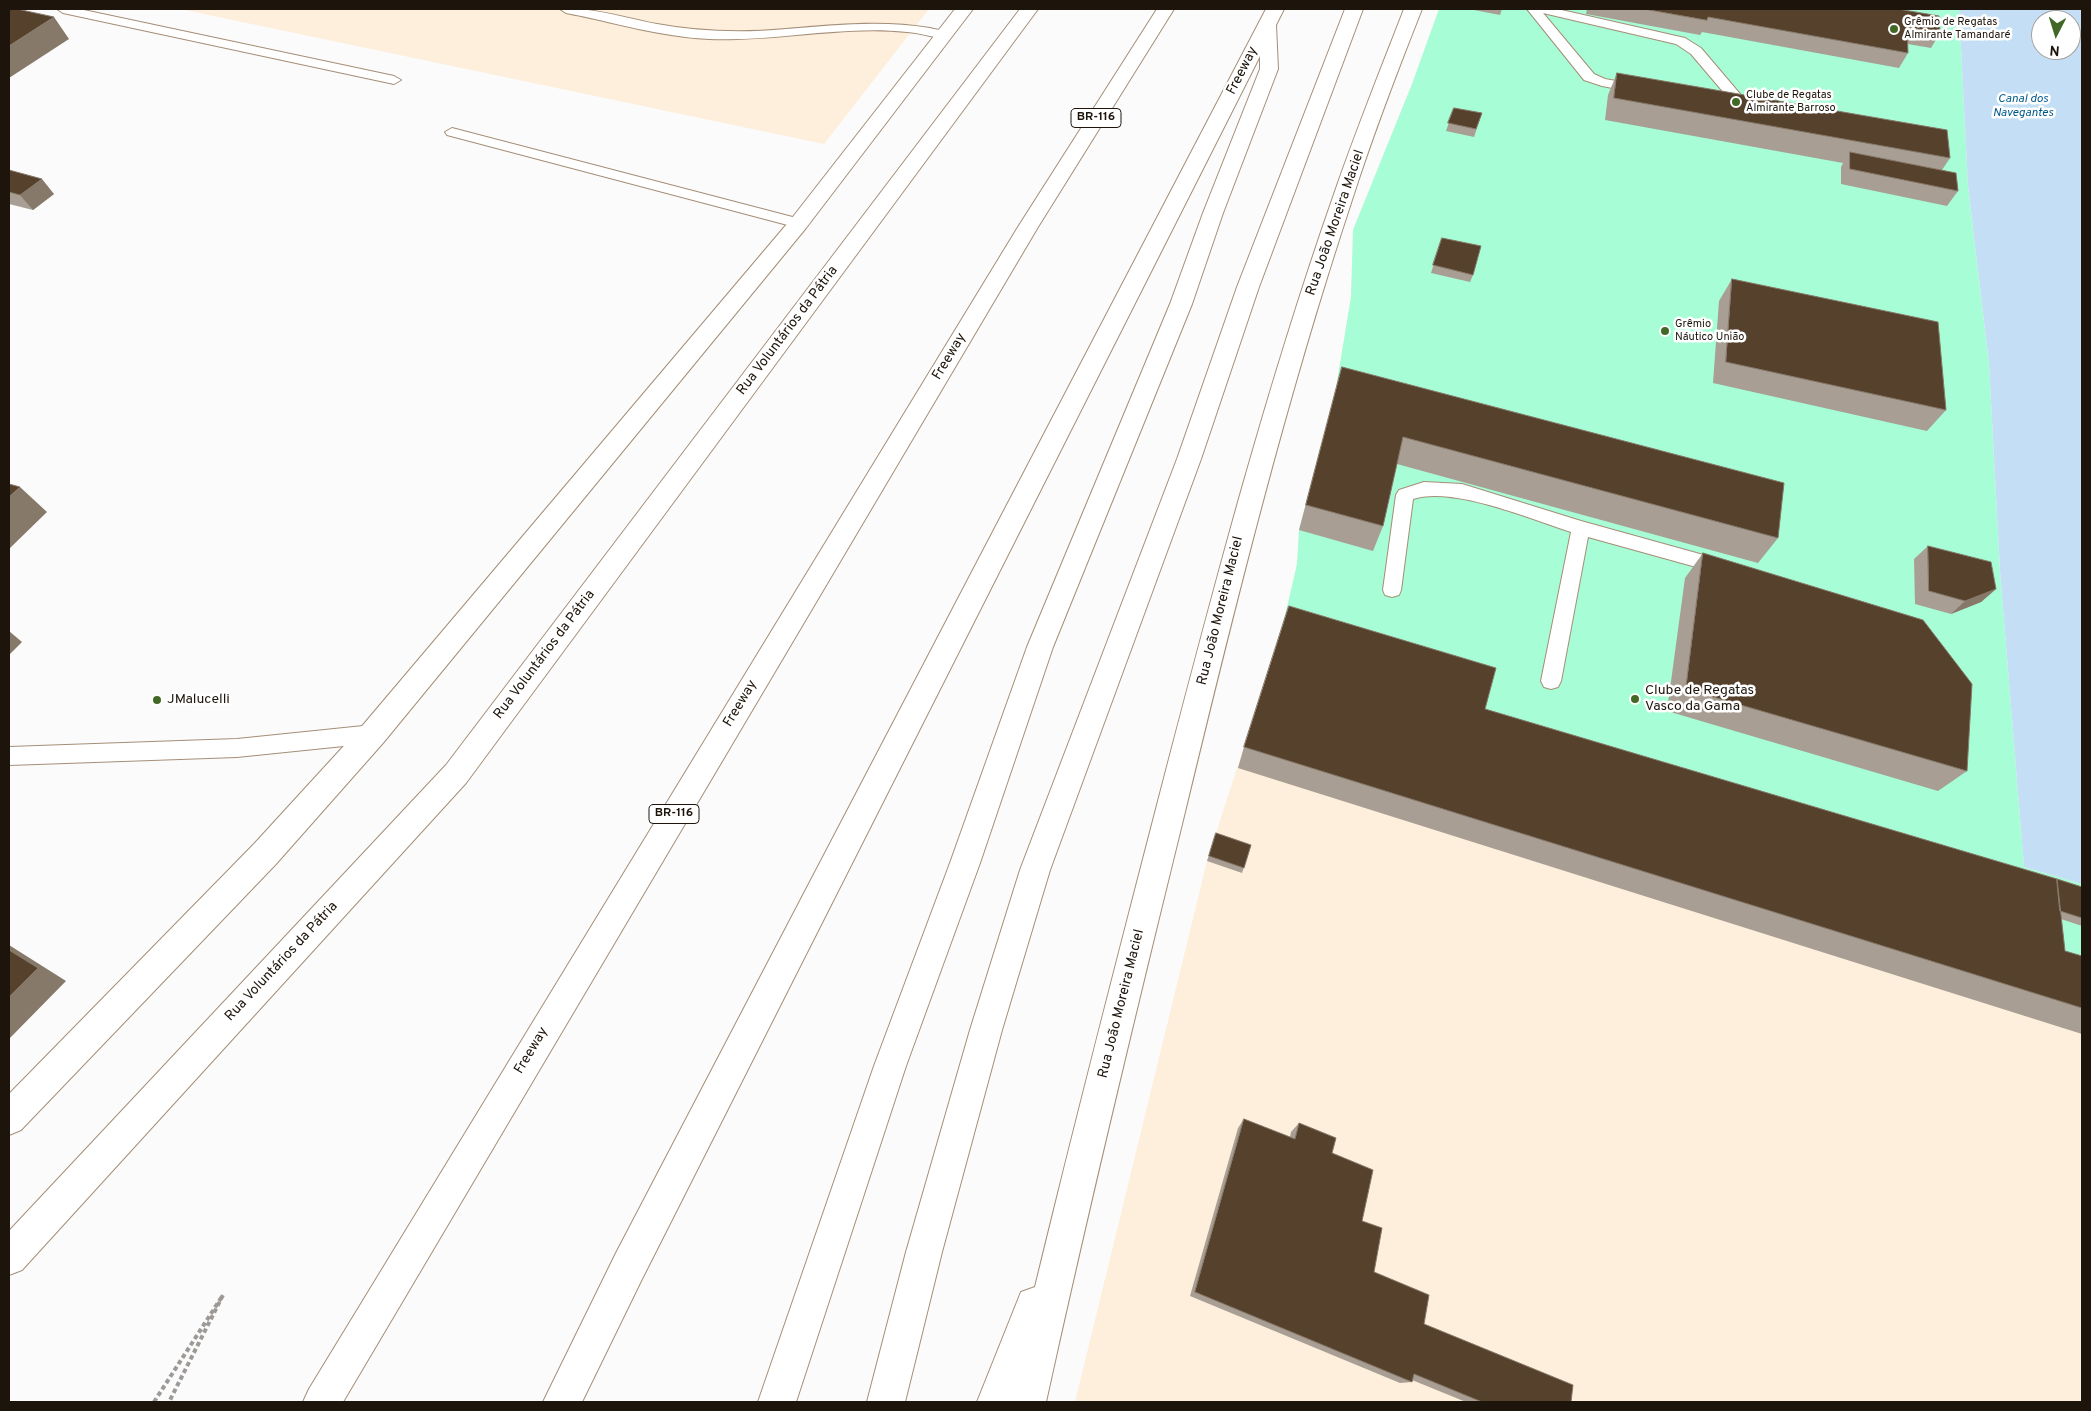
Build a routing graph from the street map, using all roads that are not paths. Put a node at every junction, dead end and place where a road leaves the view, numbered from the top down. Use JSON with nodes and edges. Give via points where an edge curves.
{"nodes":[{"id":1,"x":63,"y":9,"type":"edge"},
{"id":2,"x":566,"y":9,"type":"edge"},
{"id":3,"x":964,"y":9,"type":"edge"},
{"id":4,"x":1029,"y":9,"type":"edge"},
{"id":5,"x":1165,"y":9,"type":"edge"},
{"id":6,"x":1354,"y":9,"type":"edge"},
{"id":7,"x":1413,"y":9,"type":"edge"},
{"id":8,"x":1533,"y":9,"type":"edge"},
{"id":9,"x":1542,"y":9,"type":"edge"},
{"id":10,"x":1272,"y":15,"type":"edge"},
{"id":11,"x":945,"y":35,"type":"junction"},
{"id":12,"x":394,"y":80,"type":"dead end"},
{"id":13,"x":1649,"y":90,"type":"edge"},
{"id":14,"x":1725,"y":104,"type":"edge"},
{"id":15,"x":452,"y":132,"type":"dead end"},
{"id":16,"x":799,"y":223,"type":"junction"},
{"id":17,"x":1581,"y":528,"type":"junction"},
{"id":18,"x":1744,"y":573,"type":"edge"},
{"id":19,"x":1392,"y":590,"type":"dead end"},
{"id":20,"x":1551,"y":681,"type":"dead end"},
{"id":21,"x":373,"y":734,"type":"junction"},
{"id":22,"x":9,"y":756,"type":"edge"},
{"id":23,"x":9,"y":1118,"type":"edge"},
{"id":24,"x":1066,"y":1225,"type":"junction"},
{"id":25,"x":9,"y":1257,"type":"edge"},
{"id":26,"x":322,"y":1402,"type":"edge"},
{"id":27,"x":562,"y":1402,"type":"edge"},
{"id":28,"x":777,"y":1402,"type":"edge"},
{"id":29,"x":886,"y":1402,"type":"edge"},
{"id":30,"x":996,"y":1402,"type":"edge"},
{"id":31,"x":1026,"y":1402,"type":"edge"}],
"edges":[{"from":1,"to":12,"type":"lane"},
{"from":2,"to":11,"type":"lane","via":[[708,35],[778,34],[860,27],[907,28]]},
{"from":3,"to":11,"type":"main road"},
{"from":4,"to":25,"type":"main road","name":"Rua Voluntários da Pátria","via":[[456,774]]},
{"from":5,"to":26,"type":"main road","name":"Freeway","number":"BR-116","via":[[1028,227]]},
{"from":6,"to":29,"type":"main road","via":[[1248,287],[1185,468],[1035,870],[926,1243]]},
{"from":7,"to":24,"type":"main road","name":"Rua João Moreira Maciel","via":[[1331,233],[1236,551]]},
{"from":8,"to":13,"type":"lane","via":[[1589,78]]},
{"from":9,"to":14,"type":"lane","via":[[1680,41],[1696,52],[1741,104],[1758,110]]},
{"from":10,"to":27,"type":"main road","name":"Freeway"},
{"from":10,"to":28,"type":"main road","via":[[1269,69],[1212,214],[1181,304],[1040,647],[890,1066]]},
{"from":11,"to":16,"type":"main road"},
{"from":15,"to":16,"type":"lane"},
{"from":16,"to":21,"type":"main road"},
{"from":17,"to":18,"type":"lane"},
{"from":17,"to":19,"type":"lane","via":[[1462,491],[1424,489],[1405,495]]},
{"from":17,"to":20,"type":"lane"},
{"from":21,"to":22,"type":"lane","via":[[237,748]]},
{"from":21,"to":23,"type":"main road","via":[[265,854]]},
{"from":24,"to":30,"type":"main road","name":"Rua João Moreira Maciel"},
{"from":24,"to":31,"type":"main road","name":"Rua João Moreira Maciel"}]}
